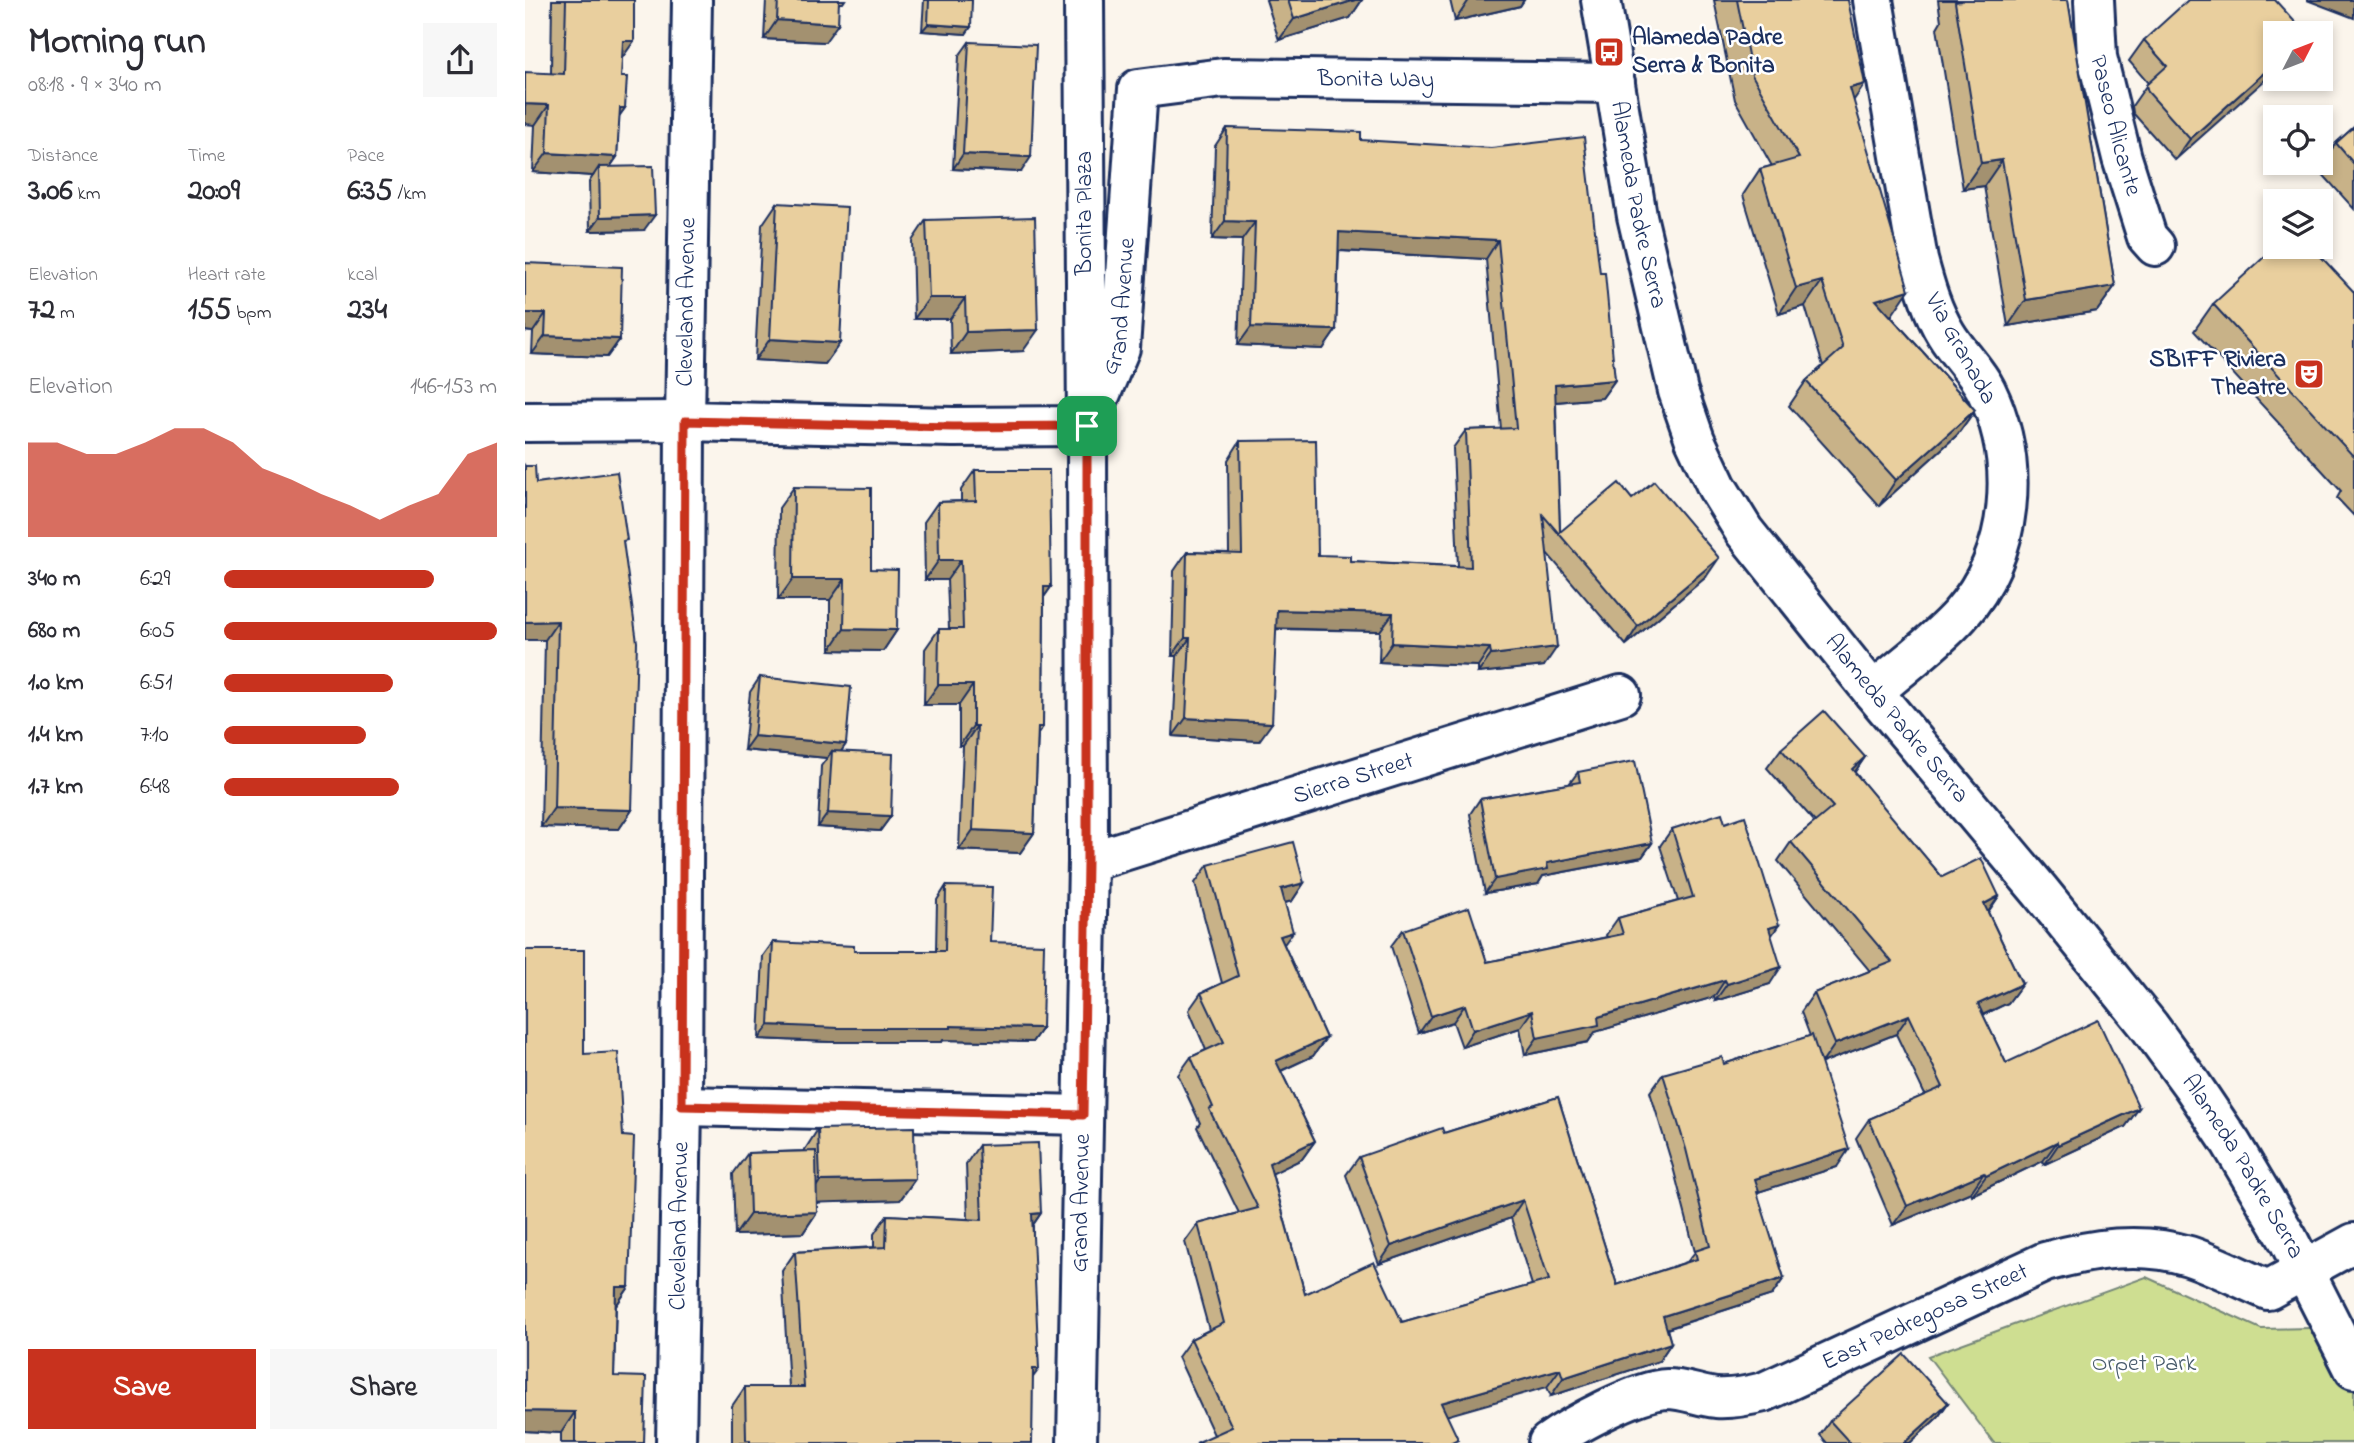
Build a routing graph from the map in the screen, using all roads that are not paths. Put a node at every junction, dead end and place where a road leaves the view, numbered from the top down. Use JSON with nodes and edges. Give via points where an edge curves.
{"nodes":[{"id":1,"x":692,"y":0,"type":"edge"},
{"id":2,"x":1084,"y":0,"type":"edge"},
{"id":3,"x":1601,"y":0,"type":"edge"},
{"id":4,"x":1873,"y":0,"type":"edge"},
{"id":5,"x":2094,"y":0,"type":"edge"},
{"id":6,"x":1615,"y":83,"type":"junction"},
{"id":7,"x":1138,"y":89,"type":"joint"},
{"id":8,"x":2155,"y":246,"type":"dead end"},
{"id":9,"x":685,"y":421,"type":"junction"},
{"id":10,"x":525,"y":422,"type":"edge"},
{"id":11,"x":1087,"y":426,"type":"junction"},
{"id":12,"x":1873,"y":692,"type":"junction"},
{"id":13,"x":1621,"y":695,"type":"dead end"},
{"id":14,"x":1087,"y":862,"type":"junction"},
{"id":15,"x":682,"y":1106,"type":"junction"},
{"id":16,"x":1083,"y":1115,"type":"junction"},
{"id":17,"x":2354,"y":1243,"type":"edge"},
{"id":18,"x":2305,"y":1271,"type":"junction"},
{"id":19,"x":2354,"y":1369,"type":"edge"},
{"id":20,"x":676,"y":1443,"type":"edge"},
{"id":21,"x":1077,"y":1443,"type":"edge"},
{"id":22,"x":1548,"y":1443,"type":"edge"}],
"edges":[{"from":1,"to":9,"type":"street","name":"Cleveland Avenue"},
{"from":2,"to":11,"type":"street","name":"Bonita Plaza"},
{"from":3,"to":6,"type":"street","name":"Alameda Padre Serra"},
{"from":4,"to":12,"type":"street","name":"Via Granada","via":[[1918,260],[1929,299],[1947,335],[1986,390],[2001,429],[2008,471],[2006,514],[1996,556],[1974,597],[1959,616]]},
{"from":5,"to":8,"type":"street","name":"Paseo Alicante","via":[[2097,57],[2122,158],[2147,237]]},
{"from":6,"to":7,"type":"street","name":"Bonita Way","via":[[1223,78]]},
{"from":6,"to":12,"type":"street","name":"Alameda Padre Serra","via":[[1637,216],[1678,391],[1695,440],[1744,531]]},
{"from":7,"to":11,"type":"street","name":"Grand Avenue","via":[[1120,348]]},
{"from":9,"to":10,"type":"street"},
{"from":9,"to":11,"type":"street"},
{"from":9,"to":15,"type":"street","name":"Cleveland Avenue"},
{"from":11,"to":14,"type":"street","name":"Grand Avenue"},
{"from":12,"to":18,"type":"street","name":"Alameda Padre Serra","via":[[2149,1026],[2231,1143]]},
{"from":13,"to":14,"type":"street","name":"Sierra Street"},
{"from":14,"to":16,"type":"street","name":"Grand Avenue"},
{"from":15,"to":16,"type":"street"},
{"from":15,"to":20,"type":"street","name":"Cleveland Avenue"},
{"from":16,"to":21,"type":"street","name":"Grand Avenue"},
{"from":17,"to":18,"type":"street","name":"East Pedregosa Street"},
{"from":18,"to":19,"type":"street","name":"Alameda Padre Serra"},
{"from":18,"to":22,"type":"street","name":"East Pedregosa Street","via":[[2269,1290],[2187,1256],[2160,1251],[2101,1249],[2073,1254],[2045,1262],[1764,1392],[1715,1398],[1670,1389],[1647,1391]]}]}
